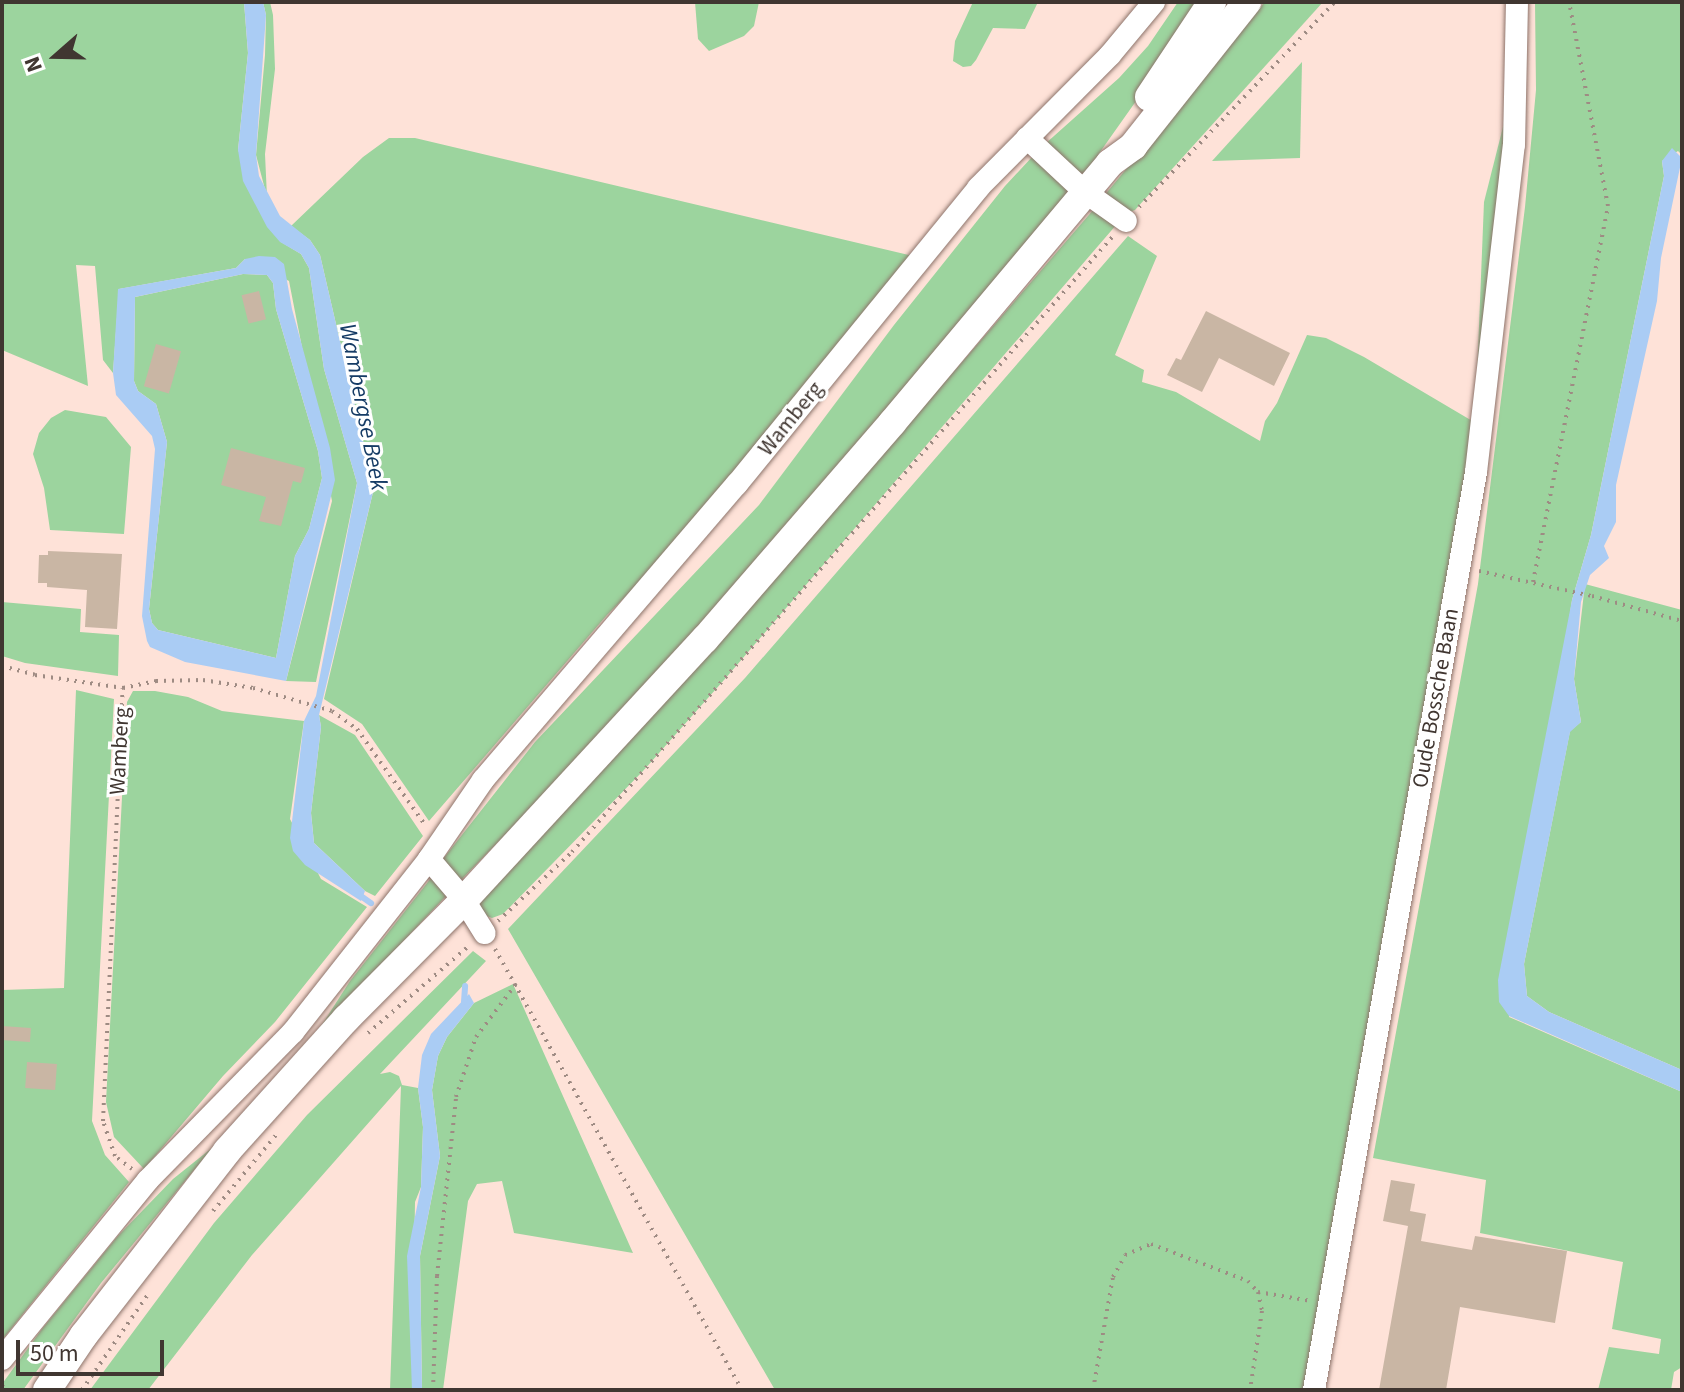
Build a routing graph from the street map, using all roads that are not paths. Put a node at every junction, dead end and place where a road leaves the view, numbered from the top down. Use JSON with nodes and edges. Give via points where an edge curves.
{"nodes":[{"id":1,"x":1154,"y":2,"type":"edge"},
{"id":2,"x":1212,"y":2,"type":"edge"},
{"id":3,"x":1247,"y":2,"type":"edge"},
{"id":4,"x":1517,"y":2,"type":"edge"},
{"id":5,"x":1027,"y":138,"type":"junction"},
{"id":6,"x":1110,"y":163,"type":"junction"},
{"id":7,"x":1085,"y":192,"type":"junction"},
{"id":8,"x":1126,"y":221,"type":"road end"},
{"id":9,"x":434,"y":852,"type":"junction"},
{"id":10,"x":464,"y":900,"type":"junction"},
{"id":11,"x":485,"y":933,"type":"road end"},
{"id":12,"x":2,"y":1359,"type":"edge"},
{"id":13,"x":47,"y":1390,"type":"edge"},
{"id":14,"x":1314,"y":1390,"type":"edge"}],
"edges":[{"from":1,"to":5,"type":"street","name":"Wamberg","via":[[1110,55]]},
{"from":2,"to":6,"type":"main road"},
{"from":3,"to":6,"type":"main road","via":[[1133,146]]},
{"from":4,"to":14,"type":"street","name":"Oude Bossche Baan","via":[[1514,145],[1476,472]]},
{"from":5,"to":7,"type":"street"},
{"from":5,"to":9,"type":"street","name":"Wamberg","via":[[978,188],[737,484],[483,780]]},
{"from":6,"to":7,"type":"main road"},
{"from":7,"to":8,"type":"street"},
{"from":7,"to":10,"type":"main road","via":[[705,639]]},
{"from":9,"to":10,"type":"street"},
{"from":9,"to":12,"type":"street","name":"Wamberg","via":[[293,1032],[148,1180]]},
{"from":10,"to":11,"type":"street"},
{"from":10,"to":13,"type":"main road","via":[[346,1019],[227,1151]]}]}
